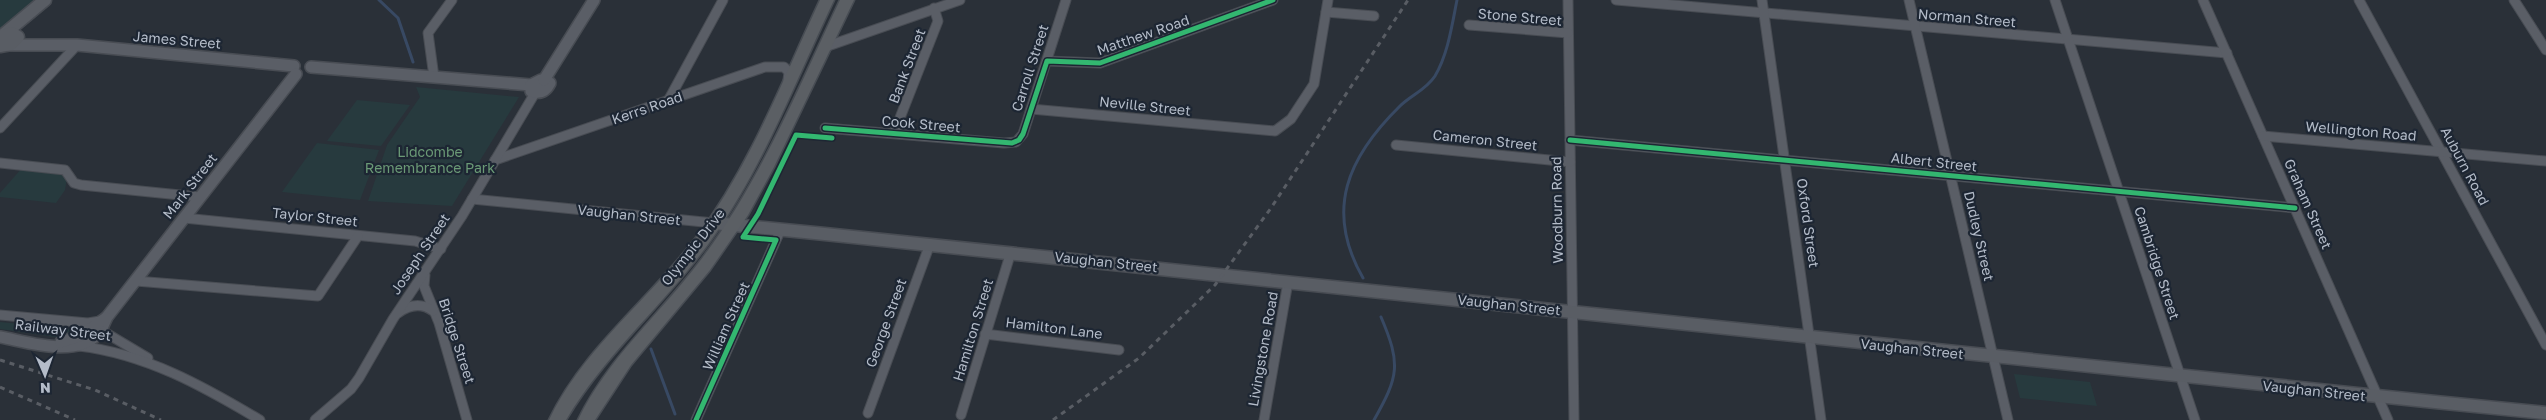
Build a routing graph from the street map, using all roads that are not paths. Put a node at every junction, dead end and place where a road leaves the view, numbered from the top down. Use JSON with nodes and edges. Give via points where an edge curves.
{"nodes":[{"id":1,"x":45,"y":0,"type":"edge"},
{"id":2,"x":452,"y":0,"type":"edge"},
{"id":3,"x":594,"y":0,"type":"edge"},
{"id":4,"x":723,"y":0,"type":"edge"},
{"id":5,"x":827,"y":0,"type":"edge"},
{"id":6,"x":847,"y":0,"type":"edge"},
{"id":7,"x":960,"y":0,"type":"edge"},
{"id":8,"x":1066,"y":0,"type":"edge"},
{"id":9,"x":1273,"y":0,"type":"edge"},
{"id":10,"x":1328,"y":0,"type":"edge"},
{"id":11,"x":1568,"y":0,"type":"edge"},
{"id":12,"x":1616,"y":0,"type":"edge"},
{"id":13,"x":1762,"y":0,"type":"edge"},
{"id":14,"x":1909,"y":0,"type":"edge"},
{"id":15,"x":2055,"y":0,"type":"edge"},
{"id":16,"x":2204,"y":0,"type":"edge"},
{"id":17,"x":2359,"y":0,"type":"edge"},
{"id":18,"x":2514,"y":0,"type":"edge"},
{"id":19,"x":934,"y":8,"type":"junction"},
{"id":20,"x":1326,"y":12,"type":"junction"},
{"id":21,"x":1763,"y":13,"type":"junction"},
{"id":22,"x":1374,"y":16,"type":"dead end"},
{"id":23,"x":1469,"y":25,"type":"dead end"},
{"id":24,"x":1915,"y":26,"type":"junction"},
{"id":25,"x":1568,"y":33,"type":"junction"},
{"id":26,"x":17,"y":35,"type":"junction"},
{"id":27,"x":2069,"y":39,"type":"junction"},
{"id":28,"x":2,"y":44,"type":"edge"},
{"id":29,"x":56,"y":44,"type":"junction"},
{"id":30,"x":77,"y":45,"type":"junction"},
{"id":31,"x":805,"y":45,"type":"junction"},
{"id":32,"x":825,"y":47,"type":"junction"},
{"id":33,"x":2546,"y":50,"type":"edge"},
{"id":34,"x":2227,"y":53,"type":"junction"},
{"id":35,"x":1046,"y":61,"type":"junction"},
{"id":36,"x":311,"y":67,"type":"joint"},
{"id":37,"x":295,"y":70,"type":"junction"},
{"id":38,"x":434,"y":77,"type":"junction"},
{"id":39,"x":788,"y":80,"type":"junction"},
{"id":40,"x":533,"y":89,"type":"junction"},
{"id":41,"x":668,"y":101,"type":"junction"},
{"id":42,"x":1031,"y":109,"type":"junction"},
{"id":43,"x":0,"y":128,"type":"edge"},
{"id":44,"x":825,"y":128,"type":"dead end"},
{"id":45,"x":894,"y":133,"type":"junction"},
{"id":46,"x":2263,"y":136,"type":"junction"},
{"id":47,"x":1570,"y":140,"type":"junction"},
{"id":48,"x":1016,"y":142,"type":"joint"},
{"id":49,"x":1396,"y":145,"type":"dead end"},
{"id":50,"x":2441,"y":152,"type":"junction"},
{"id":51,"x":1785,"y":159,"type":"junction"},
{"id":52,"x":495,"y":160,"type":"junction"},
{"id":53,"x":2546,"y":160,"type":"edge"},
{"id":54,"x":1570,"y":162,"type":"junction"},
{"id":55,"x":0,"y":163,"type":"edge"},
{"id":56,"x":1951,"y":175,"type":"junction"},
{"id":57,"x":2120,"y":192,"type":"junction"},
{"id":58,"x":200,"y":197,"type":"junction"},
{"id":59,"x":472,"y":199,"type":"junction"},
{"id":60,"x":2295,"y":208,"type":"junction"},
{"id":61,"x":184,"y":218,"type":"junction"},
{"id":62,"x":714,"y":223,"type":"junction"},
{"id":63,"x":734,"y":225,"type":"junction"},
{"id":64,"x":778,"y":235,"type":"junction"},
{"id":65,"x":358,"y":236,"type":"junction"},
{"id":66,"x":930,"y":244,"type":"junction"},
{"id":67,"x":441,"y":249,"type":"junction"},
{"id":68,"x":1011,"y":252,"type":"junction"},
{"id":69,"x":427,"y":270,"type":"junction"},
{"id":70,"x":136,"y":280,"type":"junction"},
{"id":71,"x":1288,"y":282,"type":"junction"},
{"id":72,"x":433,"y":311,"type":"junction"},
{"id":73,"x":1573,"y":312,"type":"junction"},
{"id":74,"x":0,"y":314,"type":"edge"},
{"id":75,"x":396,"y":315,"type":"junction"},
{"id":76,"x":99,"y":323,"type":"junction"},
{"id":77,"x":986,"y":334,"type":"junction"},
{"id":78,"x":0,"y":337,"type":"edge"},
{"id":79,"x":1810,"y":338,"type":"junction"},
{"id":80,"x":41,"y":344,"type":"junction"},
{"id":81,"x":2546,"y":345,"type":"edge"},
{"id":82,"x":75,"y":346,"type":"junction"},
{"id":83,"x":1119,"y":350,"type":"dead end"},
{"id":84,"x":1994,"y":358,"type":"junction"},
{"id":85,"x":178,"y":375,"type":"junction"},
{"id":86,"x":2181,"y":378,"type":"junction"},
{"id":87,"x":2378,"y":398,"type":"junction"},
{"id":88,"x":868,"y":412,"type":"dead end"},
{"id":89,"x":2546,"y":413,"type":"edge"},
{"id":90,"x":961,"y":415,"type":"dead end"},
{"id":91,"x":260,"y":420,"type":"edge"},
{"id":92,"x":315,"y":420,"type":"edge"},
{"id":93,"x":467,"y":420,"type":"edge"},
{"id":94,"x":557,"y":420,"type":"edge"},
{"id":95,"x":586,"y":420,"type":"edge"},
{"id":96,"x":696,"y":420,"type":"edge"},
{"id":97,"x":1264,"y":420,"type":"edge"},
{"id":98,"x":1574,"y":420,"type":"edge"},
{"id":99,"x":1821,"y":420,"type":"edge"},
{"id":100,"x":2008,"y":420,"type":"edge"},
{"id":101,"x":2195,"y":420,"type":"edge"},
{"id":102,"x":2388,"y":420,"type":"edge"}],
"edges":[{"from":1,"to":26,"type":"main road"},
{"from":1,"to":28,"type":"main road"},
{"from":2,"to":38,"type":"street","via":[[428,33]]},
{"from":3,"to":40,"type":"street","via":[[544,80],[548,81],[549,87],[541,92]]},
{"from":4,"to":41,"type":"street"},
{"from":5,"to":31,"type":"highway","name":"Olympic Drive"},
{"from":6,"to":32,"type":"highway","name":"Olympic Drive"},
{"from":7,"to":19,"type":"street"},
{"from":8,"to":35,"type":"street","name":"Carroll Street"},
{"from":9,"to":35,"type":"street","name":"Matthew Road","via":[[1100,63]]},
{"from":10,"to":20,"type":"street","name":"Neville Street"},
{"from":11,"to":25,"type":"street","name":"Woodburn Road"},
{"from":12,"to":21,"type":"street","name":"Norman Street"},
{"from":13,"to":21,"type":"street","name":"Oxford Street"},
{"from":14,"to":24,"type":"street","name":"Dudley Street"},
{"from":15,"to":27,"type":"street","name":"Cambridge Street"},
{"from":16,"to":34,"type":"street","name":"Graham Street"},
{"from":17,"to":50,"type":"street","name":"Auburn Road"},
{"from":18,"to":33,"type":"street"},
{"from":19,"to":32,"type":"street"},
{"from":19,"to":45,"type":"street","name":"Bank Street","via":[[938,21]]},
{"from":20,"to":22,"type":"street"},
{"from":20,"to":42,"type":"street","name":"Neville Street","via":[[1314,84],[1285,125],[1276,131]]},
{"from":21,"to":24,"type":"street","name":"Norman Street"},
{"from":21,"to":51,"type":"street","name":"Oxford Street"},
{"from":23,"to":25,"type":"street","name":"Stone Street"},
{"from":24,"to":27,"type":"street","name":"Norman Street"},
{"from":24,"to":56,"type":"street","name":"Dudley Street"},
{"from":25,"to":47,"type":"street","name":"Woodburn Road"},
{"from":26,"to":28,"type":"main road","via":[[16,41]]},
{"from":26,"to":29,"type":"street","name":"James Street","via":[[47,39]]},
{"from":27,"to":34,"type":"street","name":"Norman Street"},
{"from":27,"to":57,"type":"street","name":"Cambridge Street"},
{"from":28,"to":29,"type":"street","name":"James Street"},
{"from":29,"to":30,"type":"street","name":"James Street"},
{"from":30,"to":37,"type":"street","name":"James Street"},
{"from":30,"to":43,"type":"street"},
{"from":31,"to":32,"type":"highway"},
{"from":31,"to":39,"type":"highway","name":"Olympic Drive"},
{"from":32,"to":63,"type":"highway","name":"Olympic Drive"},
{"from":34,"to":46,"type":"street","name":"Graham Street"},
{"from":35,"to":42,"type":"street","name":"Carroll Street"},
{"from":36,"to":37,"type":"street","via":[[304,72]]},
{"from":36,"to":38,"type":"street"},
{"from":37,"to":58,"type":"street","name":"Mark Street"},
{"from":38,"to":40,"type":"street"},
{"from":39,"to":41,"type":"street","name":"Kerrs Road","via":[[787,69],[781,66],[750,72]]},
{"from":39,"to":62,"type":"highway","name":"Olympic Drive","via":[[734,192]]},
{"from":40,"to":52,"type":"street","name":"Joseph Street"},
{"from":41,"to":52,"type":"street","name":"Kerrs Road"},
{"from":42,"to":48,"type":"street","name":"Carroll Street"},
{"from":44,"to":45,"type":"street","name":"Cook Street"},
{"from":45,"to":48,"type":"street","name":"Cook Street"},
{"from":46,"to":50,"type":"street","name":"Wellington Road"},
{"from":46,"to":60,"type":"street","name":"Graham Street"},
{"from":47,"to":51,"type":"street","name":"Albert Street"},
{"from":47,"to":54,"type":"street","name":"Woodburn Road"},
{"from":49,"to":54,"type":"street","name":"Cameron Street"},
{"from":50,"to":53,"type":"street","name":"Wellington Road"},
{"from":50,"to":81,"type":"street","name":"Auburn Road"},
{"from":51,"to":56,"type":"street","name":"Albert Street"},
{"from":51,"to":79,"type":"street","name":"Oxford Street"},
{"from":52,"to":59,"type":"street","name":"Joseph Street"},
{"from":54,"to":73,"type":"street","name":"Woodburn Road"},
{"from":55,"to":58,"type":"street","via":[[65,170],[74,183],[81,185]]},
{"from":56,"to":57,"type":"street","name":"Albert Street"},
{"from":56,"to":84,"type":"street","name":"Dudley Street"},
{"from":57,"to":60,"type":"street","name":"Albert Street"},
{"from":57,"to":86,"type":"street","name":"Cambridge Street"},
{"from":58,"to":61,"type":"street","name":"Mark Street"},
{"from":59,"to":62,"type":"street","name":"Vaughan Street"},
{"from":59,"to":67,"type":"street","name":"Joseph Street"},
{"from":60,"to":87,"type":"street","name":"Graham Street"},
{"from":61,"to":65,"type":"street","name":"Taylor Street"},
{"from":61,"to":70,"type":"street","name":"Mark Street"},
{"from":62,"to":63,"type":"main road","name":"Vaughan Street"},
{"from":62,"to":94,"type":"highway","name":"Olympic Drive","via":[[682,265],[599,359]]},
{"from":63,"to":64,"type":"main road","name":"Vaughan Street"},
{"from":63,"to":95,"type":"highway","name":"Olympic Drive","via":[[705,266],[625,360]]},
{"from":64,"to":66,"type":"main road","name":"Vaughan Street"},
{"from":64,"to":96,"type":"street","name":"William Street"},
{"from":65,"to":67,"type":"street","name":"Taylor Street","via":[[420,242]]},
{"from":65,"to":70,"type":"street","via":[[318,296]]},
{"from":66,"to":68,"type":"main road","name":"Vaughan Street"},
{"from":66,"to":88,"type":"street","name":"George Street"},
{"from":67,"to":69,"type":"street","name":"Joseph Street"},
{"from":68,"to":71,"type":"main road","name":"Vaughan Street"},
{"from":68,"to":77,"type":"street","name":"Hamilton Street"},
{"from":69,"to":72,"type":"street","name":"Bridge Street","via":[[424,284]]},
{"from":69,"to":75,"type":"street","name":"Joseph Street"},
{"from":70,"to":76,"type":"street","name":"Mark Street"},
{"from":71,"to":73,"type":"main road","name":"Vaughan Street"},
{"from":71,"to":97,"type":"street","name":"Livingstone Road"},
{"from":72,"to":75,"type":"street","via":[[420,305],[408,307]]},
{"from":72,"to":93,"type":"street","name":"Bridge Street"},
{"from":73,"to":79,"type":"main road","name":"Vaughan Street"},
{"from":73,"to":98,"type":"street","name":"Woodburn Road"},
{"from":74,"to":76,"type":"street","name":"Railway Street"},
{"from":75,"to":92,"type":"street","name":"Joseph Street","via":[[351,389]]},
{"from":76,"to":80,"type":"street","via":[[73,338]]},
{"from":76,"to":82,"type":"street","via":[[90,341]]},
{"from":76,"to":85,"type":"street","name":"Railway Street"},
{"from":77,"to":83,"type":"street","name":"Hamilton Lane"},
{"from":77,"to":90,"type":"street","name":"Hamilton Street"},
{"from":78,"to":80,"type":"street","name":"Railway Street"},
{"from":79,"to":84,"type":"main road","name":"Vaughan Street"},
{"from":79,"to":99,"type":"street","name":"Oxford Street"},
{"from":80,"to":82,"type":"street","name":"Railway Street"},
{"from":82,"to":85,"type":"street","name":"Railway Street","via":[[112,350]]},
{"from":84,"to":86,"type":"main road","name":"Vaughan Street"},
{"from":84,"to":100,"type":"street","name":"Dudley Street"},
{"from":85,"to":91,"type":"street","name":"Railway Street"},
{"from":86,"to":87,"type":"main road","name":"Vaughan Street"},
{"from":86,"to":101,"type":"street","name":"Cambridge Street"},
{"from":87,"to":89,"type":"main road","name":"Vaughan Street"},
{"from":87,"to":102,"type":"street","name":"Graham Street"}]}
